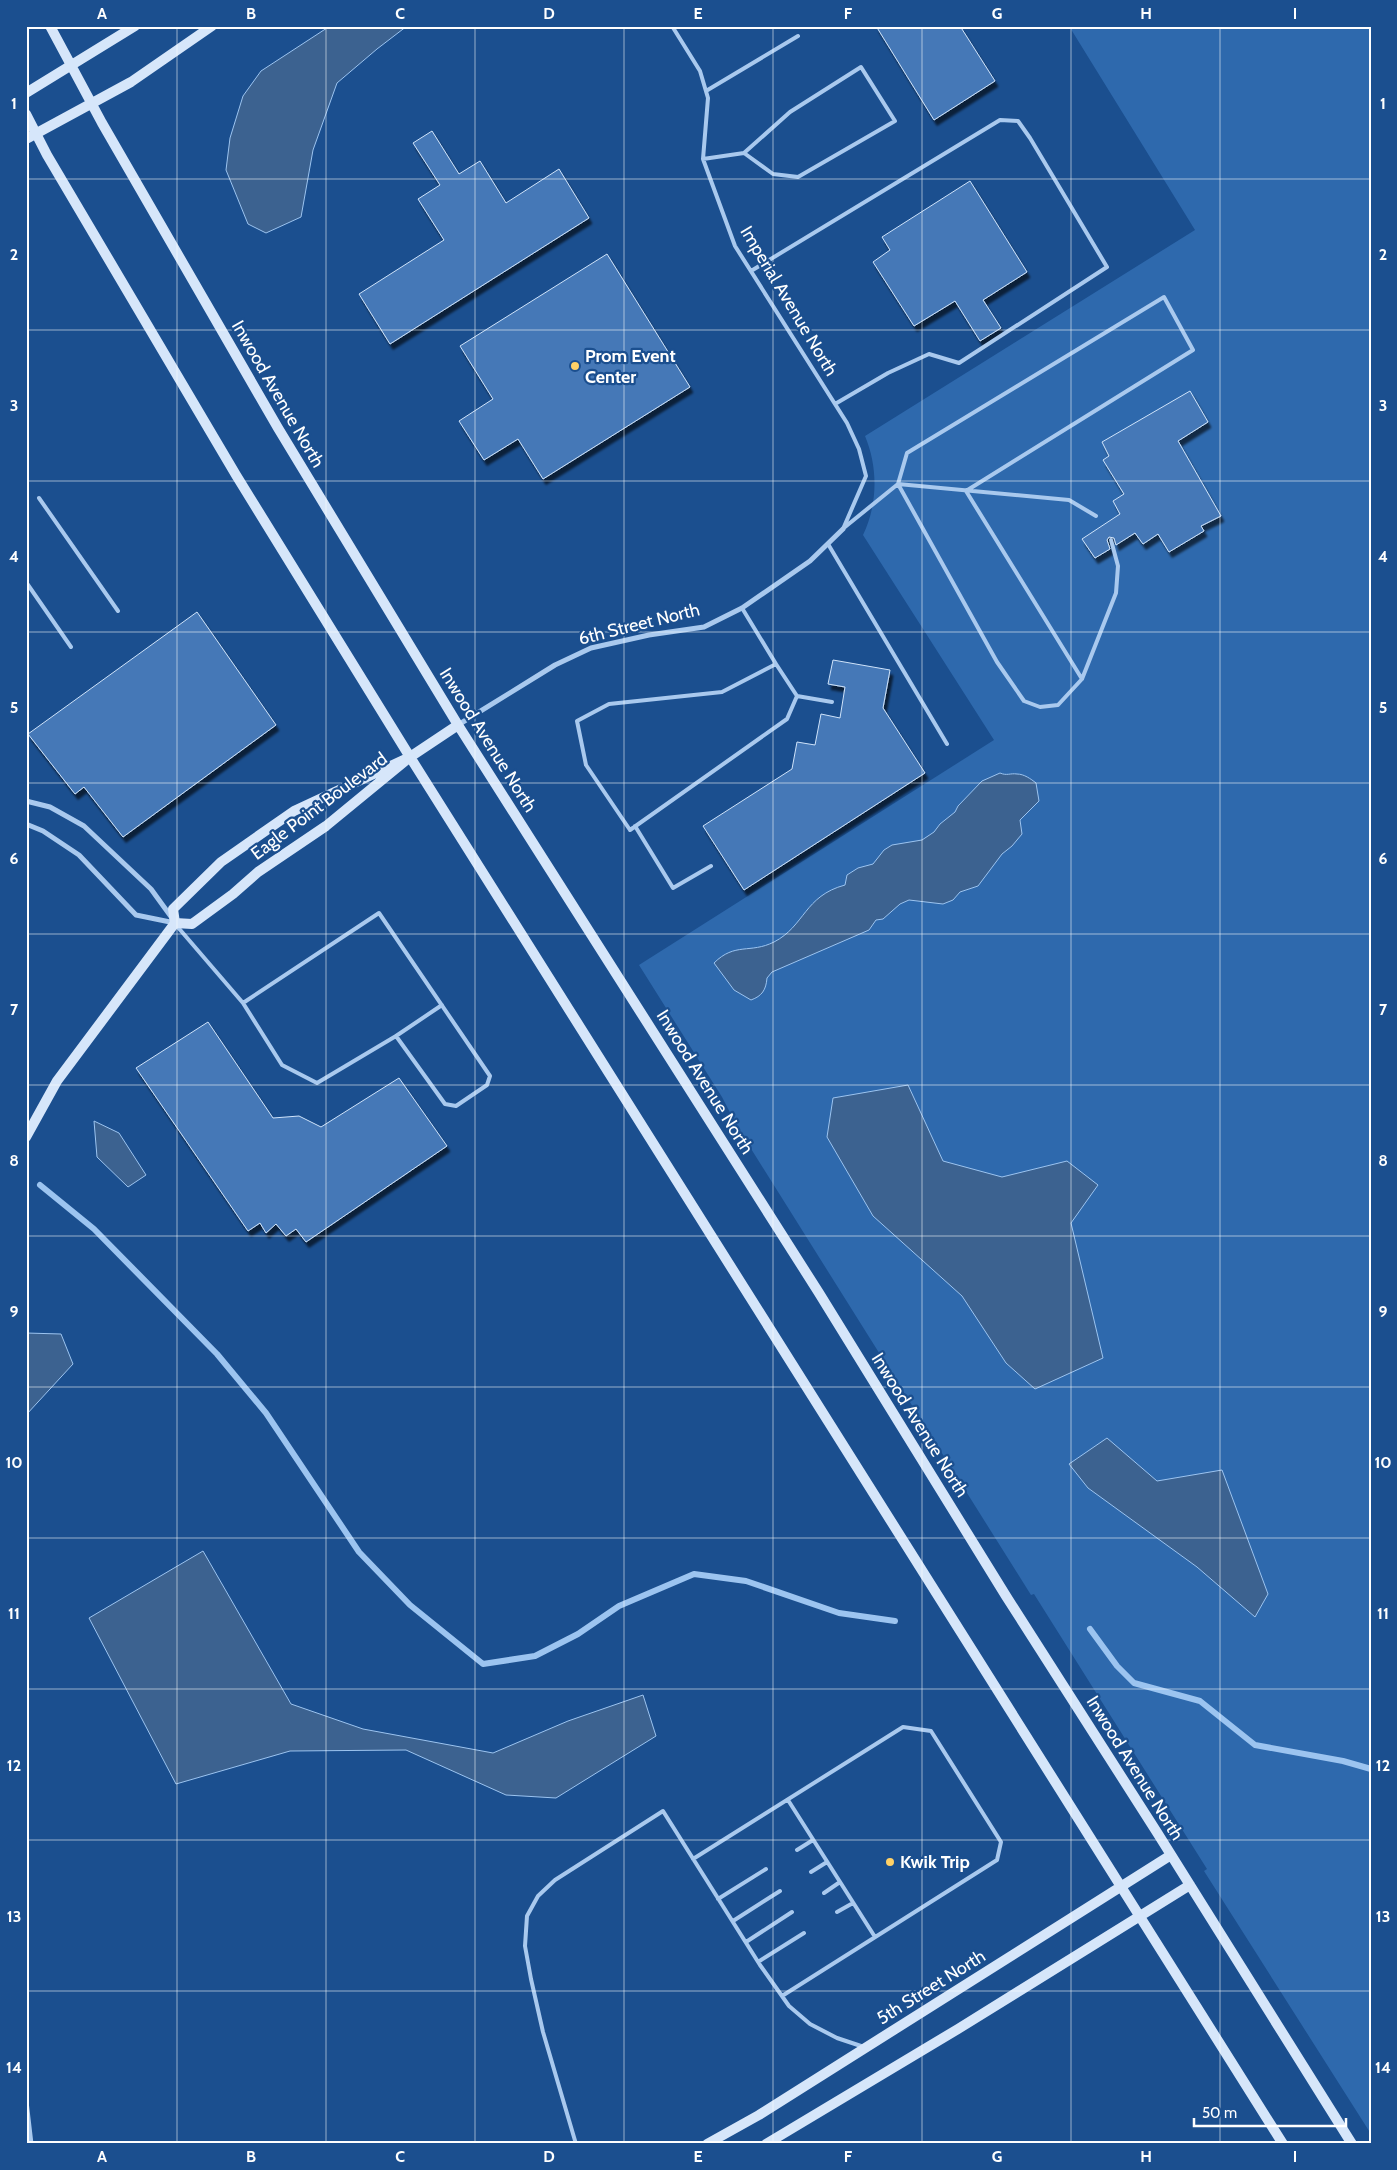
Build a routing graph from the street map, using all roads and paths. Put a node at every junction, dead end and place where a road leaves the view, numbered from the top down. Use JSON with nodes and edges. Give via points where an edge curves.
{"nodes":[{"id":1,"x":50,"y":26,"type":"edge"},
{"id":2,"x":135,"y":26,"type":"edge"},
{"id":3,"x":212,"y":26,"type":"edge"},
{"id":4,"x":672,"y":26,"type":"edge"},
{"id":5,"x":798,"y":36,"type":"dead end"},
{"id":6,"x":71,"y":66,"type":"junction"},
{"id":7,"x":706,"y":92,"type":"junction"},
{"id":8,"x":26,"y":93,"type":"edge"},
{"id":9,"x":91,"y":104,"type":"junction"},
{"id":10,"x":26,"y":114,"type":"edge"},
{"id":11,"x":36,"y":134,"type":"junction"},
{"id":12,"x":26,"y":139,"type":"edge"},
{"id":13,"x":744,"y":153,"type":"junction"},
{"id":14,"x":703,"y":159,"type":"junction"},
{"id":15,"x":751,"y":272,"type":"junction"},
{"id":16,"x":835,"y":404,"type":"junction"},
{"id":17,"x":898,"y":484,"type":"junction"},
{"id":18,"x":966,"y":491,"type":"junction"},
{"id":19,"x":38,"y":498,"type":"dead end"},
{"id":20,"x":1096,"y":516,"type":"dead end"},
{"id":21,"x":843,"y":529,"type":"junction"},
{"id":22,"x":1111,"y":540,"type":"dead end"},
{"id":23,"x":828,"y":544,"type":"junction"},
{"id":24,"x":26,"y":582,"type":"edge"},
{"id":25,"x":742,"y":608,"type":"junction"},
{"id":26,"x":118,"y":611,"type":"dead end"},
{"id":27,"x":71,"y":647,"type":"dead end"},
{"id":28,"x":776,"y":664,"type":"junction"},
{"id":29,"x":1082,"y":679,"type":"junction"},
{"id":30,"x":797,"y":696,"type":"junction"},
{"id":31,"x":832,"y":702,"type":"dead end"},
{"id":32,"x":458,"y":725,"type":"junction"},
{"id":33,"x":947,"y":744,"type":"dead end"},
{"id":34,"x":410,"y":758,"type":"junction"},
{"id":35,"x":26,"y":801,"type":"edge"},
{"id":36,"x":26,"y":824,"type":"edge"},
{"id":37,"x":635,"y":826,"type":"junction"},
{"id":38,"x":711,"y":866,"type":"dead end"},
{"id":39,"x":175,"y":923,"type":"junction"},
{"id":40,"x":243,"y":1003,"type":"junction"},
{"id":41,"x":442,"y":1005,"type":"junction"},
{"id":42,"x":396,"y":1036,"type":"junction"},
{"id":43,"x":26,"y":1137,"type":"edge"},
{"id":44,"x":788,"y":1800,"type":"junction"},
{"id":45,"x":813,"y":1840,"type":"junction"},
{"id":46,"x":797,"y":1850,"type":"dead end"},
{"id":47,"x":1171,"y":1855,"type":"junction"},
{"id":48,"x":693,"y":1859,"type":"junction"},
{"id":49,"x":827,"y":1862,"type":"junction"},
{"id":50,"x":766,"y":1869,"type":"dead end"},
{"id":51,"x":811,"y":1872,"type":"dead end"},
{"id":52,"x":840,"y":1882,"type":"junction"},
{"id":53,"x":1190,"y":1885,"type":"junction"},
{"id":54,"x":1120,"y":1887,"type":"junction"},
{"id":55,"x":780,"y":1891,"type":"dead end"},
{"id":56,"x":824,"y":1893,"type":"dead end"},
{"id":57,"x":718,"y":1899,"type":"junction"},
{"id":58,"x":852,"y":1903,"type":"junction"},
{"id":59,"x":792,"y":1912,"type":"dead end"},
{"id":60,"x":837,"y":1912,"type":"dead end"},
{"id":61,"x":1139,"y":1917,"type":"junction"},
{"id":62,"x":733,"y":1921,"type":"junction"},
{"id":63,"x":804,"y":1933,"type":"dead end"},
{"id":64,"x":874,"y":1937,"type":"junction"},
{"id":65,"x":746,"y":1942,"type":"junction"},
{"id":66,"x":758,"y":1962,"type":"junction"},
{"id":67,"x":782,"y":1996,"type":"junction"},
{"id":68,"x":865,"y":2048,"type":"junction"},
{"id":69,"x":26,"y":2101,"type":"edge"},
{"id":70,"x":31,"y":2144,"type":"edge"},
{"id":71,"x":576,"y":2144,"type":"edge"},
{"id":72,"x":707,"y":2144,"type":"edge"},
{"id":73,"x":766,"y":2144,"type":"edge"},
{"id":74,"x":1282,"y":2144,"type":"edge"},
{"id":75,"x":1352,"y":2144,"type":"edge"}],
"edges":[{"from":1,"to":6,"type":"main road","name":"Inwood Avenue North"},
{"from":2,"to":6,"type":"main road"},
{"from":3,"to":9,"type":"main road","via":[[131,82]]},
{"from":4,"to":7,"type":"lane","name":"Imperial Avenue North","via":[[700,71]]},
{"from":5,"to":7,"type":"lane"},
{"from":6,"to":8,"type":"main road"},
{"from":6,"to":9,"type":"main road","name":"Inwood Avenue North"},
{"from":7,"to":14,"type":"lane","name":"Imperial Avenue North"},
{"from":9,"to":11,"type":"main road"},
{"from":9,"to":32,"type":"main road","name":"Inwood Avenue North","via":[[278,428]]},
{"from":10,"to":11,"type":"main road"},
{"from":11,"to":12,"type":"main road"},
{"from":11,"to":34,"type":"main road","via":[[46,156],[236,475]]},
{"from":13,"to":13,"type":"lane","via":[[790,112],[861,67],[895,121],[798,176],[773,174]]},
{"from":13,"to":14,"type":"lane"},
{"from":14,"to":15,"type":"lane","name":"Imperial Avenue North","via":[[735,246]]},
{"from":15,"to":16,"type":"lane","name":"Imperial Avenue North"},
{"from":15,"to":16,"type":"lane","via":[[1000,120],[1018,121],[1030,138],[1107,267],[959,363],[930,354],[888,373]]},
{"from":16,"to":21,"type":"lane","name":"Imperial Avenue North","via":[[859,449],[866,476]]},
{"from":17,"to":18,"type":"lane"},
{"from":17,"to":18,"type":"lane","via":[[907,453],[1164,297],[1193,350]]},
{"from":17,"to":21,"type":"lane"},
{"from":17,"to":29,"type":"lane","via":[[997,662],[1024,701],[1040,707],[1058,705]]},
{"from":18,"to":20,"type":"lane","via":[[1069,500]]},
{"from":18,"to":29,"type":"lane"},
{"from":19,"to":26,"type":"lane"},
{"from":21,"to":23,"type":"street","name":"6th Street North"},
{"from":22,"to":29,"type":"lane","via":[[1118,566],[1116,593]]},
{"from":23,"to":25,"type":"street","name":"6th Street North","via":[[810,561]]},
{"from":23,"to":33,"type":"lane"},
{"from":24,"to":27,"type":"lane"},
{"from":25,"to":28,"type":"lane"},
{"from":25,"to":32,"type":"street","name":"6th Street North","via":[[704,627],[592,648],[555,665]]},
{"from":28,"to":30,"type":"lane"},
{"from":28,"to":37,"type":"lane","via":[[722,692],[610,704],[577,721],[586,765],[630,830]]},
{"from":30,"to":31,"type":"lane"},
{"from":30,"to":37,"type":"lane","via":[[787,719]]},
{"from":32,"to":34,"type":"main road","name":"6th Street North"},
{"from":32,"to":47,"type":"main road","name":"Inwood Avenue North"},
{"from":34,"to":39,"type":"main road","name":"Eagle Point Boulevard","via":[[326,826],[258,872],[192,924]]},
{"from":34,"to":39,"type":"main road","name":"Eagle Point Boulevard","via":[[294,811],[220,862],[173,909]]},
{"from":34,"to":54,"type":"main road"},
{"from":35,"to":39,"type":"street","via":[[50,807],[84,826],[151,889]]},
{"from":36,"to":39,"type":"street","via":[[43,831],[79,855],[136,915]]},
{"from":37,"to":38,"type":"lane","via":[[673,888]]},
{"from":39,"to":40,"type":"lane"},
{"from":39,"to":43,"type":"main road","name":"Eagle Point Boulevard","via":[[57,1082]]},
{"from":40,"to":41,"type":"lane","via":[[379,913]]},
{"from":40,"to":42,"type":"lane","via":[[282,1065],[317,1083]]},
{"from":41,"to":42,"type":"lane"},
{"from":41,"to":42,"type":"lane","via":[[490,1076],[487,1086],[456,1106],[445,1104]]},
{"from":44,"to":45,"type":"lane"},
{"from":44,"to":48,"type":"lane"},
{"from":44,"to":64,"type":"lane","via":[[903,1727],[931,1731],[1001,1842],[997,1860]]},
{"from":45,"to":46,"type":"lane"},
{"from":45,"to":49,"type":"lane"},
{"from":47,"to":53,"type":"main road","name":"Inwood Avenue North"},
{"from":47,"to":54,"type":"main road","name":"5th Street North"},
{"from":48,"to":57,"type":"lane"},
{"from":48,"to":71,"type":"lane","via":[[663,1811],[555,1880],[538,1896],[527,1916],[525,1946],[530,1979]]},
{"from":49,"to":51,"type":"lane"},
{"from":49,"to":52,"type":"lane"},
{"from":50,"to":57,"type":"lane"},
{"from":52,"to":56,"type":"lane"},
{"from":52,"to":58,"type":"lane"},
{"from":53,"to":61,"type":"main road"},
{"from":53,"to":75,"type":"main road","name":"Inwood Avenue North"},
{"from":54,"to":61,"type":"main road"},
{"from":54,"to":68,"type":"main road","name":"5th Street North"},
{"from":55,"to":62,"type":"lane"},
{"from":57,"to":62,"type":"lane"},
{"from":58,"to":60,"type":"lane"},
{"from":58,"to":64,"type":"lane"},
{"from":59,"to":65,"type":"lane"},
{"from":61,"to":73,"type":"main road"},
{"from":61,"to":74,"type":"main road"},
{"from":62,"to":65,"type":"lane"},
{"from":63,"to":66,"type":"lane"},
{"from":64,"to":67,"type":"lane"},
{"from":65,"to":66,"type":"lane"},
{"from":66,"to":67,"type":"lane"},
{"from":67,"to":68,"type":"lane","via":[[800,2017],[817,2028]]},
{"from":68,"to":72,"type":"main road","name":"5th Street North"},
{"from":69,"to":70,"type":"street"}]}
